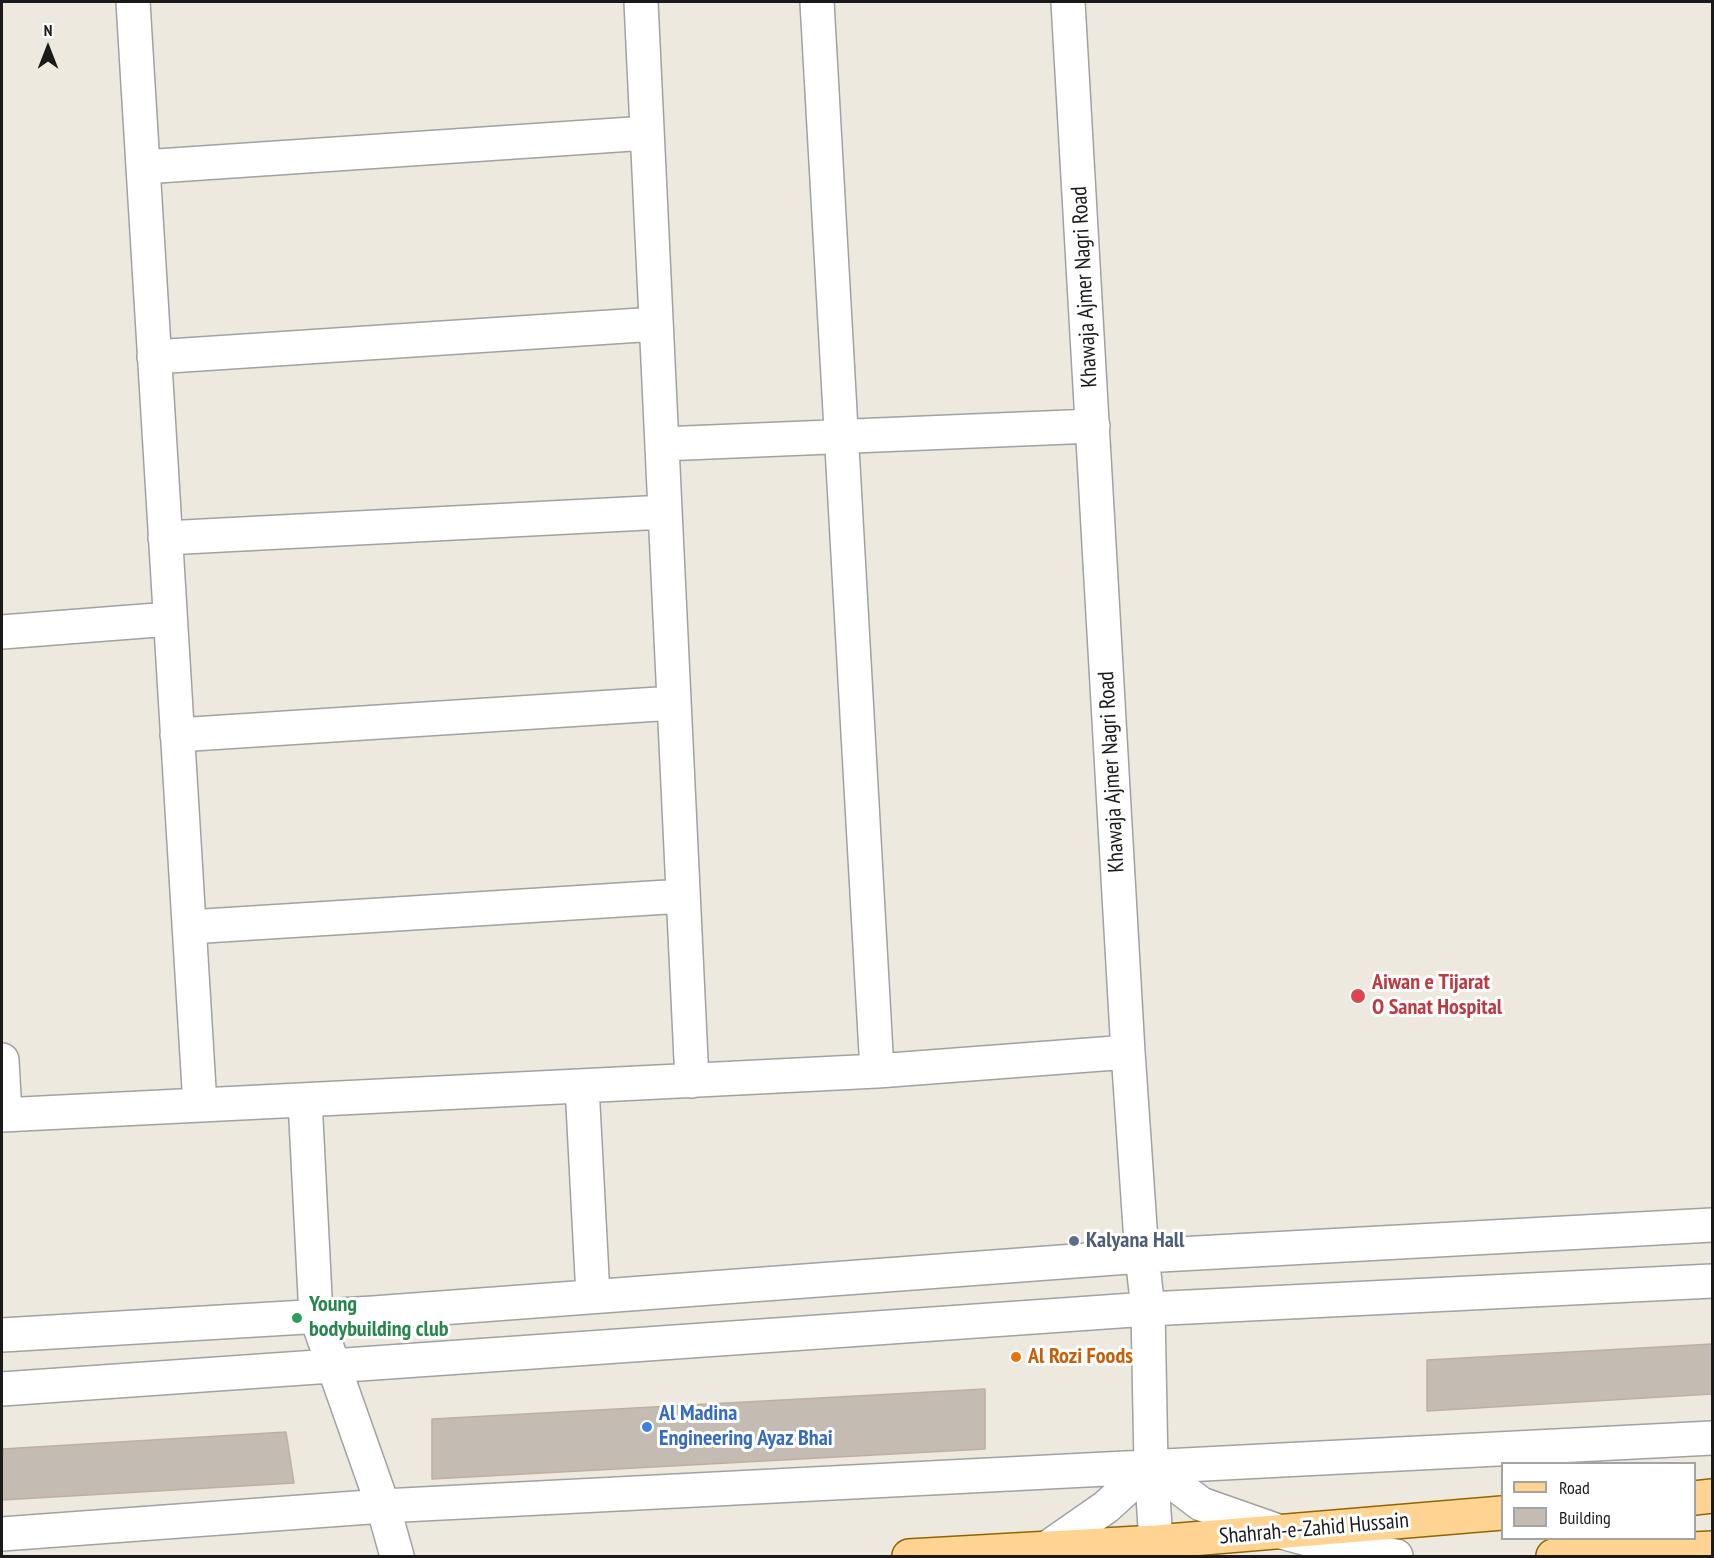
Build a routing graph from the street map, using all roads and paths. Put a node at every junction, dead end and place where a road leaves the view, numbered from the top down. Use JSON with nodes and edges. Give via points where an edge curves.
{"nodes":[{"id":1,"x":133,"y":2,"type":"edge"},
{"id":2,"x":641,"y":2,"type":"edge"},
{"id":3,"x":817,"y":2,"type":"edge"},
{"id":4,"x":1068,"y":2,"type":"edge"},
{"id":5,"x":647,"y":133,"type":"junction"},
{"id":6,"x":143,"y":167,"type":"junction"},
{"id":7,"x":656,"y":324,"type":"junction"},
{"id":8,"x":154,"y":357,"type":"junction"},
{"id":9,"x":1093,"y":426,"type":"junction"},
{"id":10,"x":841,"y":436,"type":"junction"},
{"id":11,"x":662,"y":444,"type":"junction"},
{"id":12,"x":665,"y":512,"type":"junction"},
{"id":13,"x":165,"y":538,"type":"junction"},
{"id":14,"x":170,"y":619,"type":"junction"},
{"id":15,"x":2,"y":632,"type":"edge"},
{"id":16,"x":674,"y":703,"type":"junction"},
{"id":17,"x":177,"y":735,"type":"junction"},
{"id":18,"x":683,"y":896,"type":"junction"},
{"id":19,"x":189,"y":927,"type":"junction"},
{"id":20,"x":1128,"y":1052,"type":"junction"},
{"id":21,"x":2,"y":1060,"type":"edge"},
{"id":22,"x":877,"y":1071,"type":"junction"},
{"id":23,"x":692,"y":1081,"type":"junction"},
{"id":24,"x":582,"y":1086,"type":"junction"},
{"id":25,"x":305,"y":1100,"type":"junction"},
{"id":26,"x":200,"y":1105,"type":"junction"},
{"id":27,"x":3,"y":1115,"type":"edge"},
{"id":28,"x":1713,"y":1225,"type":"edge"},
{"id":29,"x":1142,"y":1256,"type":"junction"},
{"id":30,"x":1713,"y":1281,"type":"edge"},
{"id":31,"x":593,"y":1296,"type":"junction"},
{"id":32,"x":1148,"y":1309,"type":"junction"},
{"id":33,"x":316,"y":1316,"type":"junction"},
{"id":34,"x":2,"y":1335,"type":"edge"},
{"id":35,"x":334,"y":1366,"type":"junction"},
{"id":36,"x":2,"y":1389,"type":"edge"},
{"id":37,"x":1713,"y":1438,"type":"edge"},
{"id":38,"x":1151,"y":1466,"type":"junction"},
{"id":39,"x":1713,"y":1496,"type":"edge"},
{"id":40,"x":1696,"y":1498,"type":"edge"},
{"id":41,"x":383,"y":1506,"type":"junction"},
{"id":42,"x":1501,"y":1513,"type":"edge"},
{"id":43,"x":1278,"y":1532,"type":"junction"},
{"id":44,"x":2,"y":1534,"type":"edge"},
{"id":45,"x":1156,"y":1542,"type":"junction"},
{"id":46,"x":1713,"y":1548,"type":"edge"},
{"id":47,"x":1041,"y":1552,"type":"edge"},
{"id":48,"x":1645,"y":1554,"type":"edge"},
{"id":49,"x":397,"y":1557,"type":"edge"},
{"id":50,"x":909,"y":1557,"type":"edge"},
{"id":51,"x":1396,"y":1557,"type":"edge"},
{"id":52,"x":1553,"y":1557,"type":"edge"}],
"edges":[{"from":1,"to":6,"type":"street"},
{"from":2,"to":5,"type":"street"},
{"from":3,"to":10,"type":"street"},
{"from":4,"to":9,"type":"street","name":"Khawaja Ajmer Nagri Road"},
{"from":5,"to":6,"type":"street"},
{"from":5,"to":7,"type":"street"},
{"from":6,"to":8,"type":"street"},
{"from":7,"to":8,"type":"street"},
{"from":7,"to":11,"type":"street"},
{"from":8,"to":13,"type":"street"},
{"from":9,"to":10,"type":"street"},
{"from":9,"to":20,"type":"street","name":"Khawaja Ajmer Nagri Road"},
{"from":10,"to":11,"type":"street"},
{"from":10,"to":22,"type":"street"},
{"from":11,"to":12,"type":"street"},
{"from":12,"to":13,"type":"street"},
{"from":12,"to":16,"type":"street"},
{"from":13,"to":14,"type":"street"},
{"from":14,"to":15,"type":"street"},
{"from":14,"to":17,"type":"street"},
{"from":16,"to":17,"type":"street"},
{"from":16,"to":18,"type":"street"},
{"from":17,"to":19,"type":"street"},
{"from":18,"to":19,"type":"street"},
{"from":18,"to":23,"type":"street"},
{"from":19,"to":26,"type":"street"},
{"from":20,"to":22,"type":"street"},
{"from":20,"to":29,"type":"street","name":"Khawaja Ajmer Nagri Road"},
{"from":21,"to":27,"type":"street"},
{"from":22,"to":23,"type":"street"},
{"from":23,"to":24,"type":"street"},
{"from":24,"to":25,"type":"street"},
{"from":24,"to":31,"type":"street"},
{"from":25,"to":26,"type":"street"},
{"from":25,"to":33,"type":"street"},
{"from":26,"to":27,"type":"street"},
{"from":28,"to":29,"type":"street"},
{"from":29,"to":31,"type":"street"},
{"from":29,"to":32,"type":"street","name":"Khawaja Ajmer Nagri Road"},
{"from":30,"to":32,"type":"street"},
{"from":31,"to":33,"type":"street"},
{"from":32,"to":35,"type":"street"},
{"from":32,"to":38,"type":"street","name":"Khawaja Ajmer Nagri Road"},
{"from":33,"to":34,"type":"street"},
{"from":33,"to":35,"type":"street"},
{"from":35,"to":36,"type":"street"},
{"from":35,"to":41,"type":"street"},
{"from":37,"to":38,"type":"street"},
{"from":38,"to":41,"type":"street"},
{"from":38,"to":43,"type":"street","via":[[1201,1503]]},
{"from":38,"to":45,"type":"street","name":"Khawaja Ajmer Nagri Road"},
{"from":38,"to":47,"type":"street","via":[[1106,1507]]},
{"from":39,"to":40,"type":"main road"},
{"from":41,"to":44,"type":"street"},
{"from":41,"to":49,"type":"street"},
{"from":42,"to":43,"type":"main road","name":"Shahrah-e-Zahid Hussain"},
{"from":43,"to":45,"type":"main road","name":"Shahrah-e-Zahid Hussain"},
{"from":43,"to":51,"type":"street"},
{"from":45,"to":47,"type":"main road","name":"Shahrah-e-Zahid Hussain"},
{"from":46,"to":48,"type":"main road"},
{"from":47,"to":50,"type":"main road","name":"Shahrah-e-Zahid Hussain"},
{"from":48,"to":52,"type":"main road"}]}
